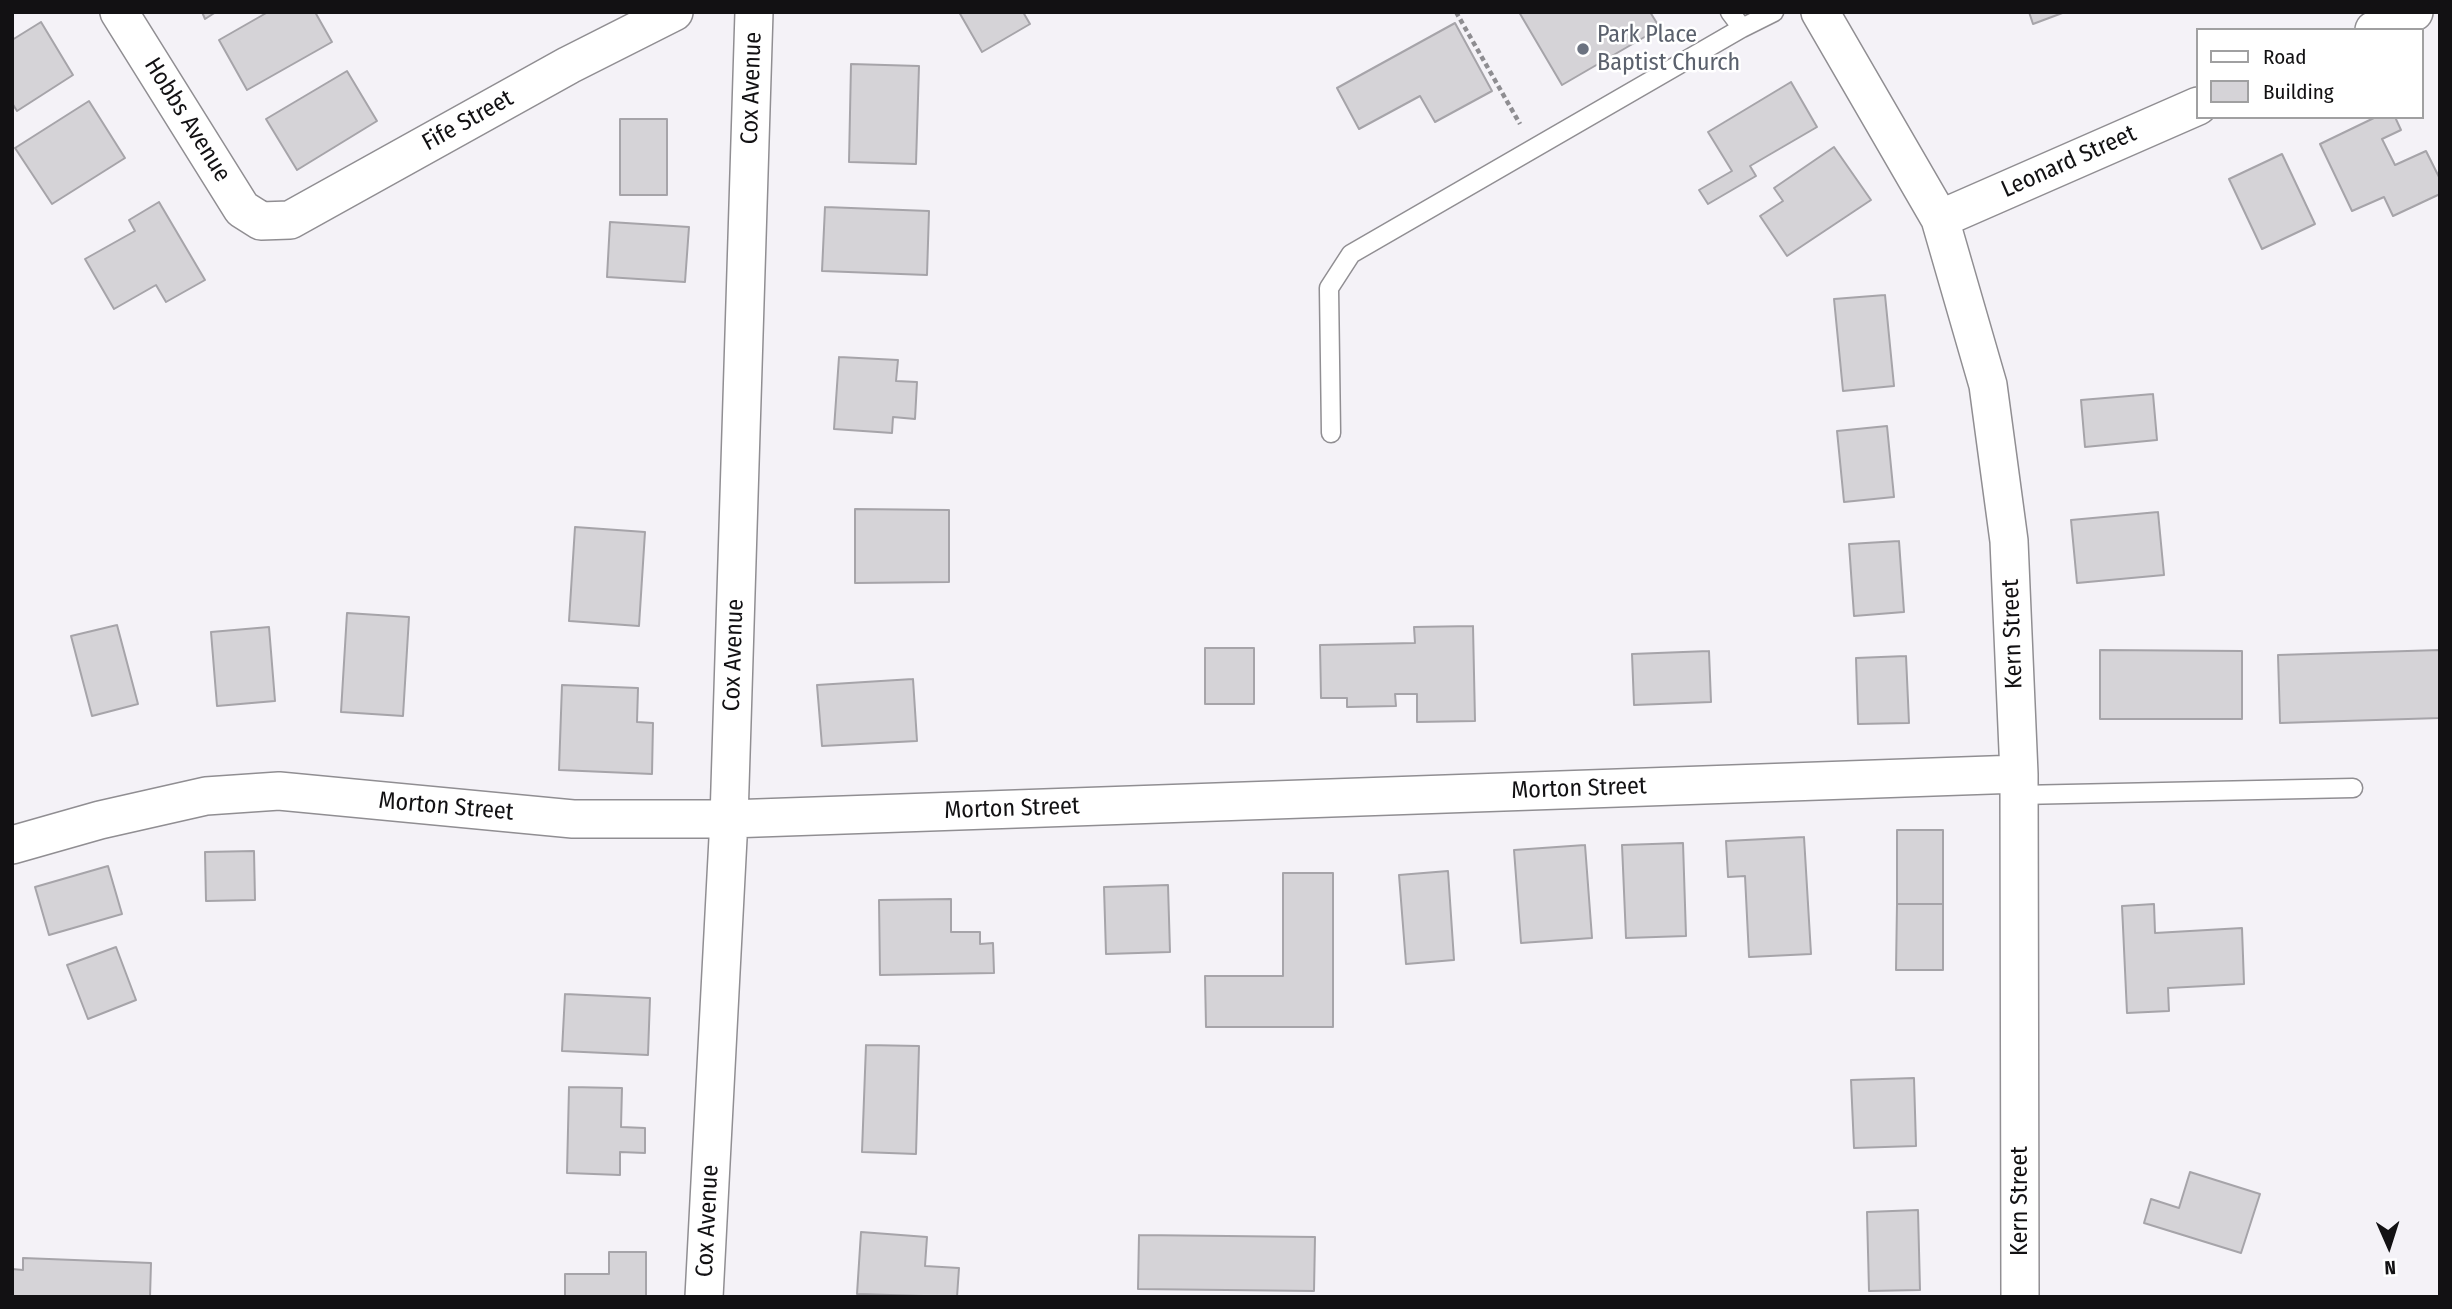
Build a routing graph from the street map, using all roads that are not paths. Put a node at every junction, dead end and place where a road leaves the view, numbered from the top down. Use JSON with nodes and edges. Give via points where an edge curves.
{"nodes":[{"id":1,"x":119,"y":12,"type":"edge"},
{"id":2,"x":674,"y":12,"type":"edge"},
{"id":3,"x":754,"y":12,"type":"edge"},
{"id":4,"x":1730,"y":12,"type":"edge"},
{"id":5,"x":1774,"y":12,"type":"edge"},
{"id":6,"x":1821,"y":12,"type":"edge"},
{"id":7,"x":2414,"y":12,"type":"edge"},
{"id":8,"x":1742,"y":28,"type":"junction"},
{"id":9,"x":2378,"y":28,"type":"edge"},
{"id":10,"x":2196,"y":107,"type":"edge"},
{"id":11,"x":1940,"y":219,"type":"junction"},
{"id":12,"x":261,"y":221,"type":"joint"},
{"id":13,"x":1331,"y":433,"type":"dead end"},
{"id":14,"x":2019,"y":784,"type":"junction"},
{"id":15,"x":2353,"y":788,"type":"dead end"},
{"id":16,"x":729,"y":818,"type":"junction"},
{"id":17,"x":12,"y":845,"type":"edge"},
{"id":18,"x":704,"y":1297,"type":"edge"},
{"id":19,"x":2020,"y":1297,"type":"edge"}],
"edges":[{"from":1,"to":12,"type":"street","name":"Hobbs Avenue","via":[[242,209]]},
{"from":2,"to":12,"type":"street","name":"Fife Street","via":[[290,220]]},
{"from":3,"to":16,"type":"street","name":"Cox Avenue"},
{"from":4,"to":8,"type":"lane"},
{"from":5,"to":8,"type":"lane"},
{"from":6,"to":11,"type":"street","name":"Kern Street"},
{"from":7,"to":9,"type":"street"},
{"from":8,"to":13,"type":"lane","via":[[1351,254],[1329,288]]},
{"from":10,"to":11,"type":"street","name":"Leonard Street"},
{"from":11,"to":14,"type":"street","name":"Kern Street","via":[[1988,384],[2009,541]]},
{"from":14,"to":15,"type":"lane"},
{"from":14,"to":16,"type":"street","name":"Morton Street"},
{"from":14,"to":19,"type":"street","name":"Kern Street"},
{"from":16,"to":17,"type":"street","name":"Morton Street","via":[[573,819],[279,791],[206,796]]},
{"from":16,"to":18,"type":"street","name":"Cox Avenue"}]}
